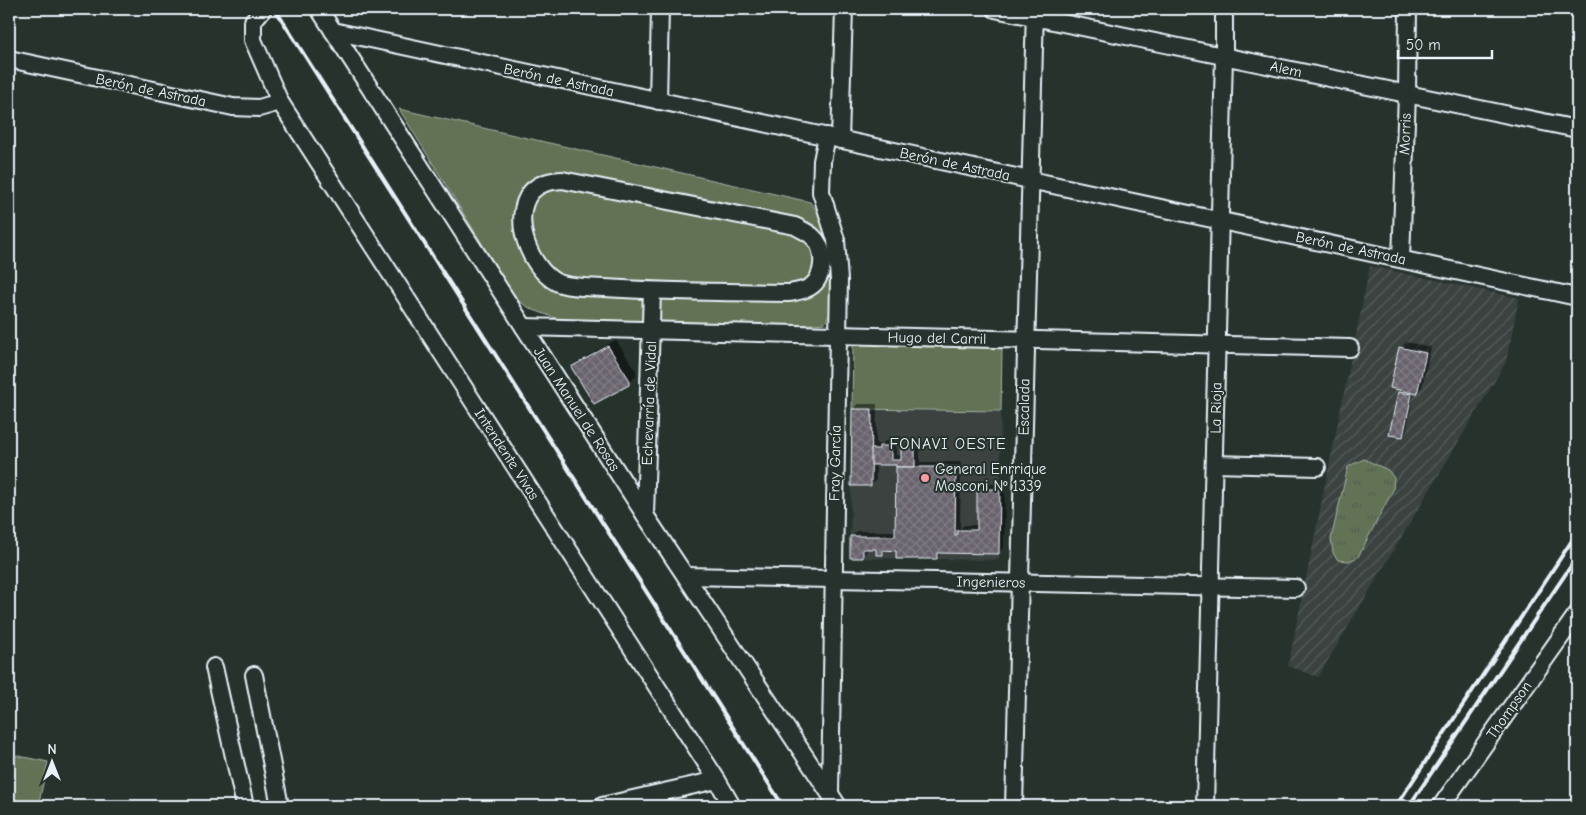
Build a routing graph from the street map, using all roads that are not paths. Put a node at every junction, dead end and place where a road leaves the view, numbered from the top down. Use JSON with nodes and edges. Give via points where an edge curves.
{"nodes":[{"id":1,"x":264,"y":9,"type":"edge"},
{"id":2,"x":319,"y":9,"type":"edge"},
{"id":3,"x":660,"y":9,"type":"edge"},
{"id":4,"x":844,"y":9,"type":"edge"},
{"id":5,"x":995,"y":9,"type":"edge"},
{"id":6,"x":1224,"y":9,"type":"edge"},
{"id":7,"x":1408,"y":9,"type":"edge"},
{"id":8,"x":1035,"y":13,"type":"edge"},
{"id":9,"x":333,"y":31,"type":"junction"},
{"id":10,"x":1224,"y":56,"type":"junction"},
{"id":11,"x":9,"y":59,"type":"edge"},
{"id":12,"x":1407,"y":94,"type":"junction"},
{"id":13,"x":658,"y":101,"type":"junction"},
{"id":14,"x":280,"y":102,"type":"junction"},
{"id":15,"x":1577,"y":130,"type":"edge"},
{"id":16,"x":834,"y":138,"type":"junction"},
{"id":17,"x":1030,"y":180,"type":"junction"},
{"id":18,"x":1220,"y":220,"type":"junction"},
{"id":19,"x":1400,"y":259,"type":"junction"},
{"id":20,"x":652,"y":291,"type":"junction"},
{"id":21,"x":1577,"y":297,"type":"edge"},
{"id":22,"x":524,"y":327,"type":"junction"},
{"id":23,"x":651,"y":330,"type":"junction"},
{"id":24,"x":837,"y":335,"type":"junction"},
{"id":25,"x":1026,"y":340,"type":"junction"},
{"id":26,"x":1217,"y":344,"type":"junction"},
{"id":27,"x":1350,"y":348,"type":"dead end"},
{"id":28,"x":1214,"y":464,"type":"junction"},
{"id":29,"x":1317,"y":467,"type":"dead end"},
{"id":30,"x":645,"y":515,"type":"junction"},
{"id":31,"x":686,"y":576,"type":"junction"},
{"id":32,"x":833,"y":578,"type":"junction"},
{"id":33,"x":1020,"y":582,"type":"junction"},
{"id":34,"x":1212,"y":586,"type":"junction"},
{"id":35,"x":1296,"y":588,"type":"dead end"},
{"id":36,"x":1577,"y":614,"type":"edge"},
{"id":37,"x":214,"y":667,"type":"dead end"},
{"id":38,"x":254,"y":675,"type":"dead end"},
{"id":39,"x":717,"y":780,"type":"junction"},
{"id":40,"x":830,"y":792,"type":"junction"},
{"id":41,"x":245,"y":806,"type":"edge"},
{"id":42,"x":280,"y":806,"type":"edge"},
{"id":43,"x":602,"y":806,"type":"edge"},
{"id":44,"x":732,"y":806,"type":"edge"},
{"id":45,"x":838,"y":806,"type":"edge"},
{"id":46,"x":1014,"y":806,"type":"edge"},
{"id":47,"x":1206,"y":806,"type":"edge"},
{"id":48,"x":1441,"y":806,"type":"edge"}],
"edges":[{"from":1,"to":14,"type":"street","via":[[253,20],[253,40]]},
{"from":2,"to":9,"type":"street","name":"Juan Manuel de Rosas"},
{"from":3,"to":13,"type":"street"},
{"from":4,"to":16,"type":"street","name":"Fray García"},
{"from":5,"to":8,"type":"street","name":"Alem"},
{"from":6,"to":10,"type":"street","name":"La Rioja"},
{"from":7,"to":12,"type":"street","name":"Morris"},
{"from":8,"to":10,"type":"street","name":"Alem"},
{"from":8,"to":17,"type":"street","name":"Escalada"},
{"from":9,"to":13,"type":"street","name":"Berón de Astrada"},
{"from":9,"to":22,"type":"street","name":"Juan Manuel de Rosas"},
{"from":10,"to":12,"type":"street","name":"Alem"},
{"from":10,"to":18,"type":"street","name":"La Rioja"},
{"from":11,"to":14,"type":"street","name":"Berón de Astrada","via":[[233,107],[259,108]]},
{"from":12,"to":15,"type":"street","name":"Alem"},
{"from":12,"to":19,"type":"street","name":"Morris"},
{"from":13,"to":16,"type":"street","name":"Berón de Astrada"},
{"from":14,"to":39,"type":"street","name":"Intendente Vivas"},
{"from":16,"to":17,"type":"street","name":"Berón de Astrada"},
{"from":16,"to":24,"type":"street","name":"Fray García","via":[[822,161],[821,192],[836,240],[839,280]]},
{"from":17,"to":18,"type":"street","name":"Berón de Astrada"},
{"from":17,"to":25,"type":"street","name":"Escalada"},
{"from":18,"to":19,"type":"street","name":"Berón de Astrada"},
{"from":18,"to":26,"type":"street","name":"La Rioja"},
{"from":19,"to":21,"type":"street","name":"Berón de Astrada"},
{"from":20,"to":20,"type":"street","via":[[557,283],[542,272],[530,253],[523,231],[523,209],[531,192],[544,182],[562,180],[795,226],[813,236],[822,249],[822,266],[817,281],[804,290],[789,293]]},
{"from":20,"to":23,"type":"street","name":"Echevarría de Vidal"},
{"from":22,"to":23,"type":"street","name":"Hugo del Carril"},
{"from":22,"to":30,"type":"street","name":"Juan Manuel de Rosas"},
{"from":23,"to":24,"type":"street","name":"Hugo del Carril"},
{"from":23,"to":30,"type":"street","name":"Echevarría de Vidal"},
{"from":24,"to":25,"type":"street","name":"Hugo del Carril"},
{"from":24,"to":32,"type":"street","name":"Fray García"},
{"from":25,"to":26,"type":"street","name":"Hugo del Carril"},
{"from":25,"to":33,"type":"street","name":"Escalada"},
{"from":26,"to":27,"type":"street","name":"Hugo del Carril"},
{"from":26,"to":28,"type":"street","name":"La Rioja"},
{"from":28,"to":29,"type":"street"},
{"from":28,"to":34,"type":"street","name":"La Rioja"},
{"from":30,"to":31,"type":"street","name":"Juan Manuel de Rosas"},
{"from":31,"to":32,"type":"street","name":"Ingenieros"},
{"from":31,"to":40,"type":"street","name":"Juan Manuel de Rosas"},
{"from":32,"to":33,"type":"street","name":"Ingenieros"},
{"from":32,"to":40,"type":"street","name":"Fray García"},
{"from":33,"to":34,"type":"street","name":"Ingenieros"},
{"from":33,"to":46,"type":"street","name":"Escalada"},
{"from":34,"to":35,"type":"street","name":"Ingenieros"},
{"from":34,"to":47,"type":"street","name":"La Rioja"},
{"from":36,"to":48,"type":"street","name":"Thompson"},
{"from":37,"to":41,"type":"street"},
{"from":38,"to":42,"type":"street"},
{"from":39,"to":43,"type":"street"},
{"from":39,"to":44,"type":"street","name":"Intendente Vivas"},
{"from":40,"to":45,"type":"street","name":"Juan Manuel de Rosas"}]}
